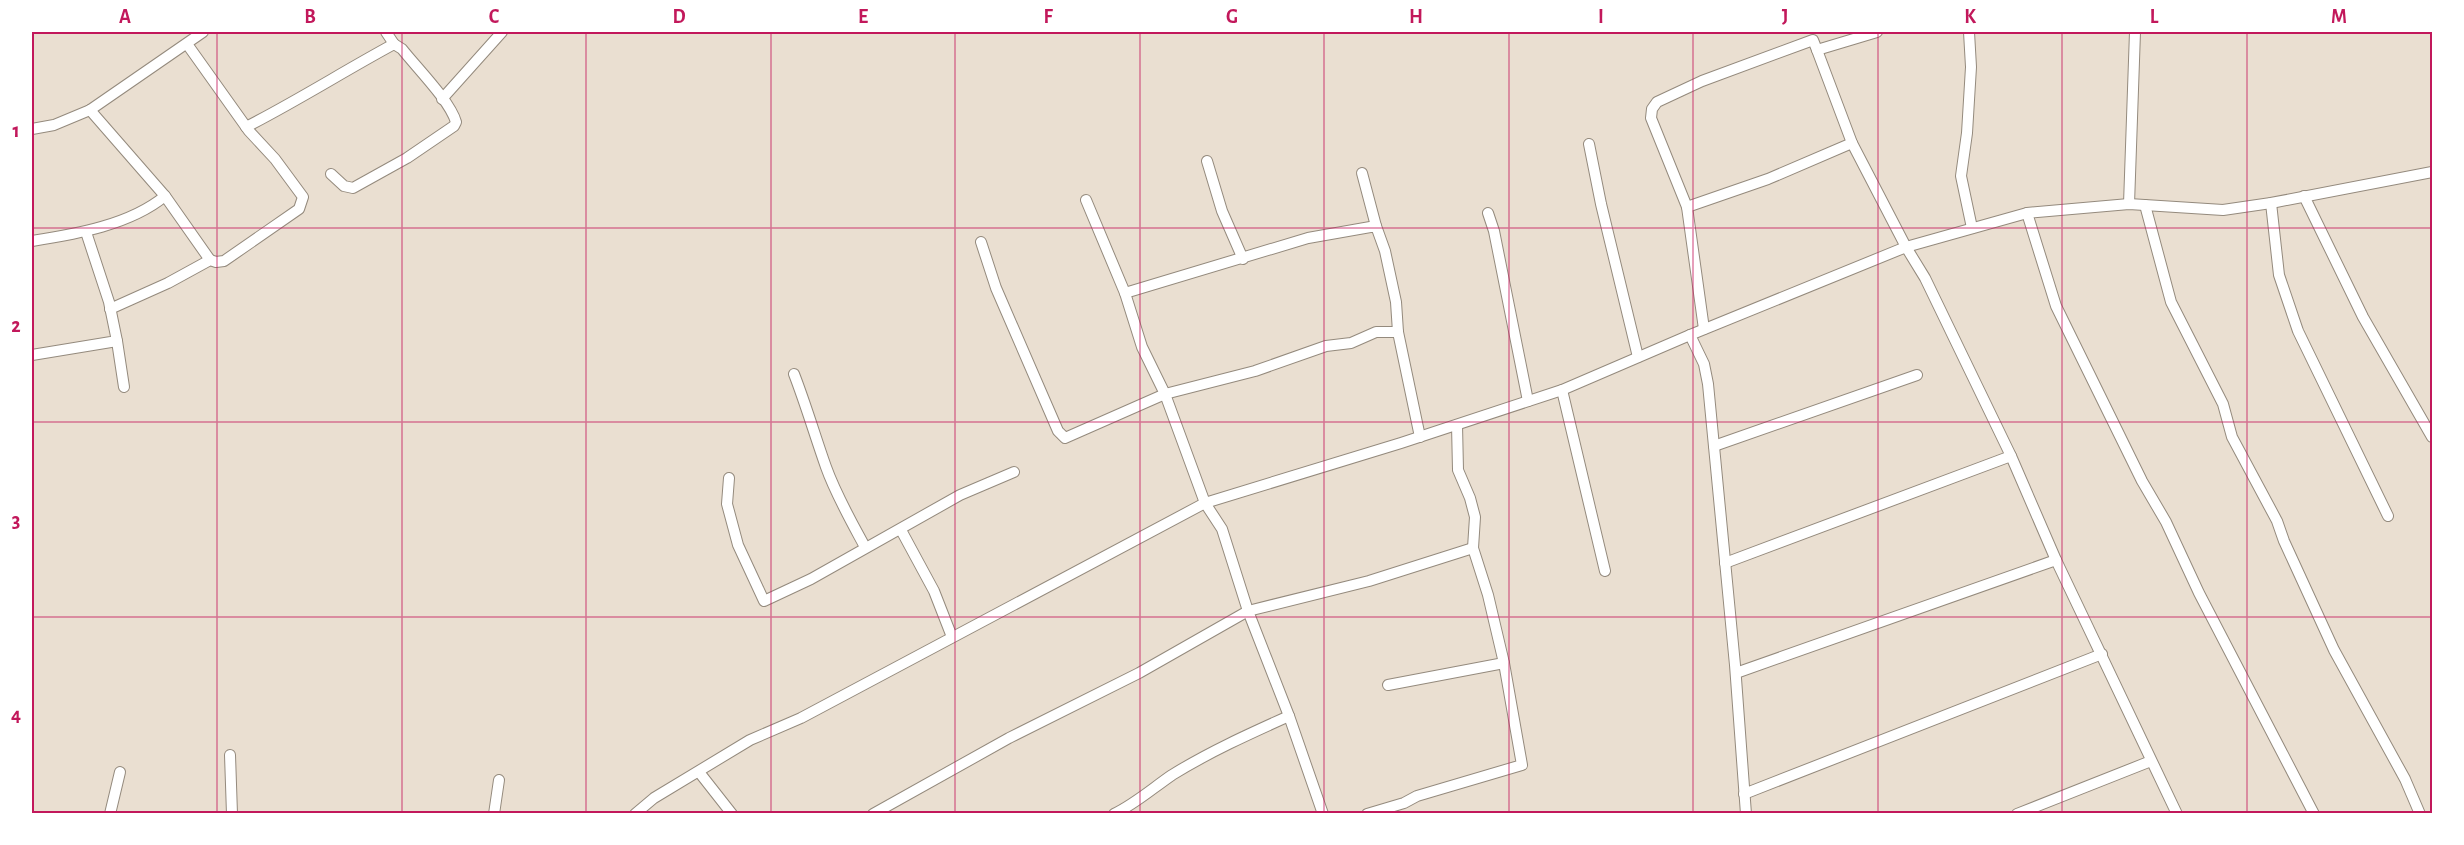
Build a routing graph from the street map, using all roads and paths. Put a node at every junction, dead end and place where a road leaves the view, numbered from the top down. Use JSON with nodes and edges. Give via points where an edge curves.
{"nodes":[{"id":1,"x":203,"y":32,"type":"edge"},
{"id":2,"x":386,"y":32,"type":"edge"},
{"id":3,"x":502,"y":32,"type":"edge"},
{"id":4,"x":1877,"y":32,"type":"edge"},
{"id":5,"x":1969,"y":32,"type":"edge"},
{"id":6,"x":2135,"y":32,"type":"edge"},
{"id":7,"x":187,"y":44,"type":"junction"},
{"id":8,"x":394,"y":44,"type":"junction"},
{"id":9,"x":1817,"y":50,"type":"junction"},
{"id":10,"x":442,"y":99,"type":"junction"},
{"id":11,"x":90,"y":110,"type":"junction"},
{"id":12,"x":246,"y":126,"type":"junction"},
{"id":13,"x":32,"y":129,"type":"edge"},
{"id":14,"x":1852,"y":142,"type":"junction"},
{"id":15,"x":1589,"y":144,"type":"dead end"},
{"id":16,"x":1207,"y":161,"type":"dead end"},
{"id":17,"x":2433,"y":172,"type":"edge"},
{"id":18,"x":1362,"y":173,"type":"dead end"},
{"id":19,"x":331,"y":174,"type":"dead end"},
{"id":20,"x":2304,"y":195,"type":"junction"},
{"id":21,"x":165,"y":196,"type":"junction"},
{"id":22,"x":1086,"y":200,"type":"dead end"},
{"id":23,"x":2271,"y":203,"type":"junction"},
{"id":24,"x":2129,"y":204,"type":"junction"},
{"id":25,"x":2145,"y":204,"type":"junction"},
{"id":26,"x":1688,"y":207,"type":"junction"},
{"id":27,"x":1488,"y":213,"type":"dead end"},
{"id":28,"x":2027,"y":213,"type":"junction"},
{"id":29,"x":1376,"y":226,"type":"junction"},
{"id":30,"x":1972,"y":228,"type":"junction"},
{"id":31,"x":86,"y":232,"type":"junction"},
{"id":32,"x":32,"y":241,"type":"edge"},
{"id":33,"x":981,"y":242,"type":"dead end"},
{"id":34,"x":1906,"y":247,"type":"junction"},
{"id":35,"x":1243,"y":259,"type":"junction"},
{"id":36,"x":210,"y":260,"type":"junction"},
{"id":37,"x":1125,"y":293,"type":"junction"},
{"id":38,"x":110,"y":309,"type":"junction"},
{"id":39,"x":1704,"y":328,"type":"junction"},
{"id":40,"x":1398,"y":332,"type":"junction"},
{"id":41,"x":1690,"y":334,"type":"junction"},
{"id":42,"x":117,"y":341,"type":"junction"},
{"id":43,"x":32,"y":356,"type":"edge"},
{"id":44,"x":1638,"y":357,"type":"junction"},
{"id":45,"x":795,"y":374,"type":"dead end"},
{"id":46,"x":1917,"y":375,"type":"dead end"},
{"id":47,"x":124,"y":387,"type":"dead end"},
{"id":48,"x":1562,"y":390,"type":"junction"},
{"id":49,"x":1165,"y":394,"type":"junction"},
{"id":50,"x":1528,"y":401,"type":"junction"},
{"id":51,"x":1457,"y":425,"type":"junction"},
{"id":52,"x":1420,"y":437,"type":"junction"},
{"id":53,"x":2433,"y":437,"type":"edge"},
{"id":54,"x":1714,"y":446,"type":"junction"},
{"id":55,"x":2011,"y":456,"type":"junction"},
{"id":56,"x":1014,"y":472,"type":"dead end"},
{"id":57,"x":729,"y":478,"type":"dead end"},
{"id":58,"x":1205,"y":503,"type":"junction"},
{"id":59,"x":2388,"y":516,"type":"dead end"},
{"id":60,"x":901,"y":530,"type":"junction"},
{"id":61,"x":865,"y":547,"type":"junction"},
{"id":62,"x":1473,"y":548,"type":"junction"},
{"id":63,"x":2056,"y":560,"type":"junction"},
{"id":64,"x":1725,"y":563,"type":"junction"},
{"id":65,"x":1605,"y":571,"type":"dead end"},
{"id":66,"x":1248,"y":611,"type":"junction"},
{"id":67,"x":952,"y":637,"type":"junction"},
{"id":68,"x":2102,"y":654,"type":"junction"},
{"id":69,"x":1504,"y":663,"type":"junction"},
{"id":70,"x":1736,"y":674,"type":"junction"},
{"id":71,"x":1388,"y":685,"type":"dead end"},
{"id":72,"x":1288,"y":716,"type":"junction"},
{"id":73,"x":230,"y":755,"type":"dead end"},
{"id":74,"x":2151,"y":761,"type":"junction"},
{"id":75,"x":120,"y":772,"type":"dead end"},
{"id":76,"x":699,"y":772,"type":"junction"},
{"id":77,"x":499,"y":780,"type":"dead end"},
{"id":78,"x":1744,"y":794,"type":"junction"},
{"id":79,"x":110,"y":813,"type":"edge"},
{"id":80,"x":232,"y":813,"type":"edge"},
{"id":81,"x":494,"y":813,"type":"edge"},
{"id":82,"x":635,"y":813,"type":"edge"},
{"id":83,"x":732,"y":813,"type":"edge"},
{"id":84,"x":873,"y":813,"type":"edge"},
{"id":85,"x":1114,"y":813,"type":"edge"},
{"id":86,"x":1323,"y":813,"type":"edge"},
{"id":87,"x":1368,"y":813,"type":"edge"},
{"id":88,"x":1746,"y":813,"type":"edge"},
{"id":89,"x":2017,"y":813,"type":"edge"},
{"id":90,"x":2177,"y":813,"type":"edge"},
{"id":91,"x":2314,"y":813,"type":"edge"},
{"id":92,"x":2420,"y":813,"type":"edge"}],
"edges":[{"from":1,"to":7,"type":"street"},
{"from":2,"to":8,"type":"street"},
{"from":3,"to":10,"type":"street"},
{"from":4,"to":9,"type":"street"},
{"from":5,"to":30,"type":"street","via":[[1971,67],[1961,176]]},
{"from":6,"to":24,"type":"street"},
{"from":7,"to":11,"type":"street"},
{"from":7,"to":12,"type":"street"},
{"from":8,"to":10,"type":"street"},
{"from":8,"to":12,"type":"street"},
{"from":9,"to":14,"type":"street"},
{"from":9,"to":26,"type":"street","via":[[1813,40],[1657,102],[1651,118]]},
{"from":10,"to":19,"type":"street","via":[[454,114],[454,126],[407,158],[353,188],[344,186]]},
{"from":11,"to":13,"type":"street","via":[[54,125]]},
{"from":11,"to":21,"type":"street"},
{"from":12,"to":36,"type":"street","via":[[303,197],[302,203],[299,209],[224,261]]},
{"from":14,"to":26,"type":"street","via":[[1768,179]]},
{"from":14,"to":34,"type":"street"},
{"from":15,"to":44,"type":"street"},
{"from":16,"to":35,"type":"street"},
{"from":17,"to":20,"type":"street"},
{"from":18,"to":29,"type":"street"},
{"from":20,"to":23,"type":"street"},
{"from":20,"to":53,"type":"street","via":[[2363,317]]},
{"from":21,"to":31,"type":"street","via":[[107,226]]},
{"from":21,"to":36,"type":"street"},
{"from":22,"to":37,"type":"street"},
{"from":23,"to":25,"type":"street","via":[[2223,210]]},
{"from":23,"to":59,"type":"street","via":[[2279,275],[2298,331]]},
{"from":24,"to":25,"type":"street"},
{"from":24,"to":28,"type":"street"},
{"from":25,"to":92,"type":"street","via":[[2171,302],[2223,404],[2232,437],[2277,521],[2334,651]]},
{"from":26,"to":39,"type":"street"},
{"from":27,"to":50,"type":"street"},
{"from":28,"to":30,"type":"street"},
{"from":28,"to":91,"type":"street","via":[[2056,306]]},
{"from":29,"to":35,"type":"street","via":[[1308,238]]},
{"from":29,"to":40,"type":"street","via":[[1396,302]]},
{"from":30,"to":34,"type":"street"},
{"from":31,"to":32,"type":"street"},
{"from":31,"to":38,"type":"street"},
{"from":33,"to":49,"type":"street","via":[[996,288],[1058,431],[1065,438]]},
{"from":34,"to":39,"type":"street"},
{"from":34,"to":55,"type":"street","via":[[1925,278]]},
{"from":35,"to":37,"type":"street"},
{"from":36,"to":38,"type":"street"},
{"from":37,"to":49,"type":"street","via":[[1142,347]]},
{"from":38,"to":42,"type":"street"},
{"from":39,"to":41,"type":"street"},
{"from":40,"to":49,"type":"street","via":[[1376,332],[1351,343],[1326,346],[1255,371]]},
{"from":40,"to":52,"type":"street"},
{"from":41,"to":44,"type":"street"},
{"from":41,"to":54,"type":"street","via":[[1706,374]]},
{"from":42,"to":43,"type":"street"},
{"from":42,"to":47,"type":"street"},
{"from":44,"to":48,"type":"street"},
{"from":45,"to":61,"type":"street","via":[[826,468]]},
{"from":46,"to":54,"type":"street"},
{"from":48,"to":50,"type":"street"},
{"from":48,"to":65,"type":"street"},
{"from":49,"to":58,"type":"street"},
{"from":50,"to":51,"type":"street"},
{"from":51,"to":52,"type":"street"},
{"from":51,"to":62,"type":"street","via":[[1458,470],[1475,517]]},
{"from":52,"to":58,"type":"street"},
{"from":54,"to":64,"type":"street"},
{"from":55,"to":63,"type":"street"},
{"from":55,"to":64,"type":"street"},
{"from":56,"to":60,"type":"street","via":[[960,495]]},
{"from":57,"to":61,"type":"street","via":[[727,504],[738,545],[764,601]]},
{"from":58,"to":66,"type":"street","via":[[1222,529]]},
{"from":58,"to":67,"type":"street"},
{"from":60,"to":61,"type":"street"},
{"from":60,"to":67,"type":"street","via":[[934,591]]},
{"from":62,"to":66,"type":"street","via":[[1369,581]]},
{"from":62,"to":69,"type":"street"},
{"from":63,"to":68,"type":"street"},
{"from":63,"to":70,"type":"street"},
{"from":64,"to":70,"type":"street"},
{"from":66,"to":72,"type":"street"},
{"from":66,"to":84,"type":"street"},
{"from":67,"to":76,"type":"street","via":[[801,718],[750,740]]},
{"from":68,"to":74,"type":"street"},
{"from":68,"to":78,"type":"street"},
{"from":69,"to":71,"type":"street"},
{"from":69,"to":87,"type":"street","via":[[1522,765]]},
{"from":70,"to":78,"type":"street"},
{"from":72,"to":85,"type":"street","via":[[1231,742]]},
{"from":72,"to":86,"type":"street"},
{"from":73,"to":80,"type":"street"},
{"from":74,"to":89,"type":"street"},
{"from":74,"to":90,"type":"street"},
{"from":75,"to":79,"type":"street"},
{"from":76,"to":82,"type":"street"},
{"from":76,"to":83,"type":"street"},
{"from":77,"to":81,"type":"street"},
{"from":78,"to":88,"type":"street"}]}
